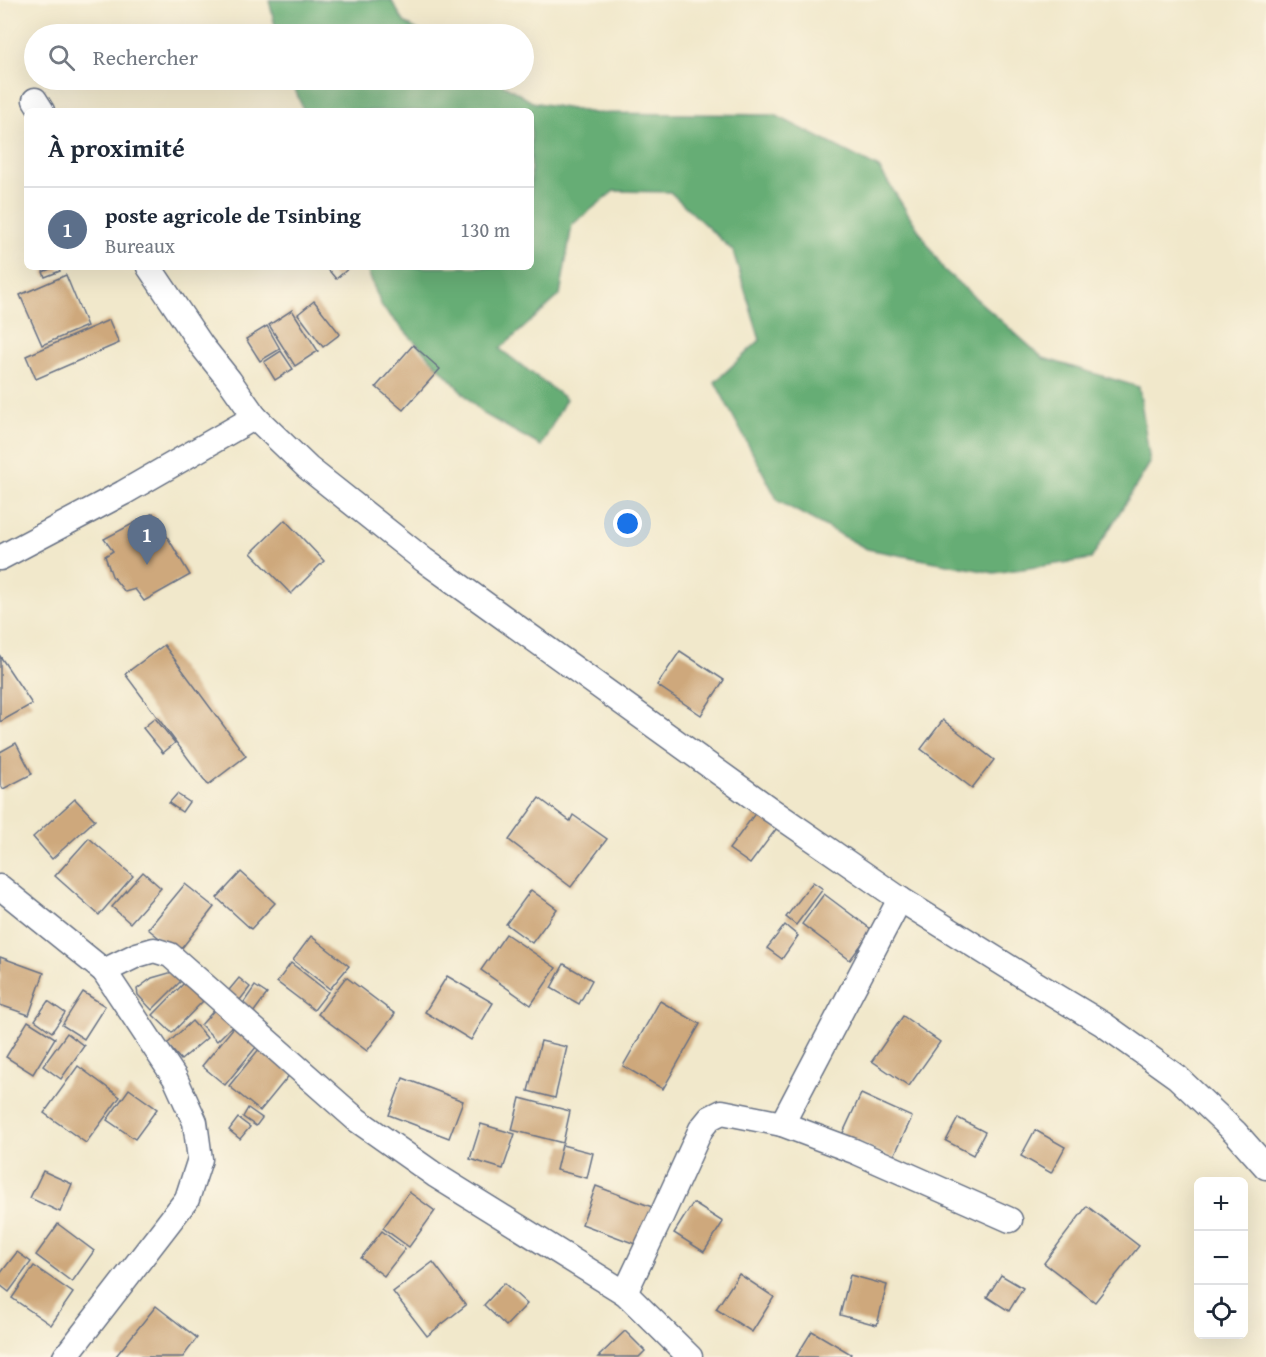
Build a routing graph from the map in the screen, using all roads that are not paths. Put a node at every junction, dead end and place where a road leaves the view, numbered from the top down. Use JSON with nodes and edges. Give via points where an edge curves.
{"nodes":[{"id":1,"x":151,"y":270,"type":"edge"},
{"id":2,"x":255,"y":417,"type":"junction"},
{"id":3,"x":0,"y":558,"type":"edge"},
{"id":4,"x":0,"y":887,"type":"edge"},
{"id":5,"x":900,"y":899,"type":"junction"},
{"id":6,"x":104,"y":971,"type":"junction"},
{"id":7,"x":782,"y":1124,"type":"junction"},
{"id":8,"x":1266,"y":1167,"type":"edge"},
{"id":9,"x":1010,"y":1220,"type":"dead end"},
{"id":10,"x":625,"y":1293,"type":"junction"},
{"id":11,"x":66,"y":1357,"type":"edge"},
{"id":12,"x":690,"y":1357,"type":"edge"}],
"edges":[{"from":1,"to":2,"type":"street"},
{"from":2,"to":3,"type":"street"},
{"from":2,"to":5,"type":"street","via":[[308,468],[424,560]]},
{"from":4,"to":6,"type":"street"},
{"from":5,"to":7,"type":"street"},
{"from":5,"to":8,"type":"street","via":[[1103,1024],[1177,1077]]},
{"from":6,"to":10,"type":"street","via":[[154,950],[170,955],[357,1120],[435,1175]]},
{"from":6,"to":11,"type":"street","via":[[175,1078],[195,1122],[200,1160],[187,1199]]},
{"from":7,"to":9,"type":"street","via":[[854,1151]]},
{"from":7,"to":10,"type":"street","via":[[722,1112],[700,1129]]},
{"from":10,"to":12,"type":"street"}]}
